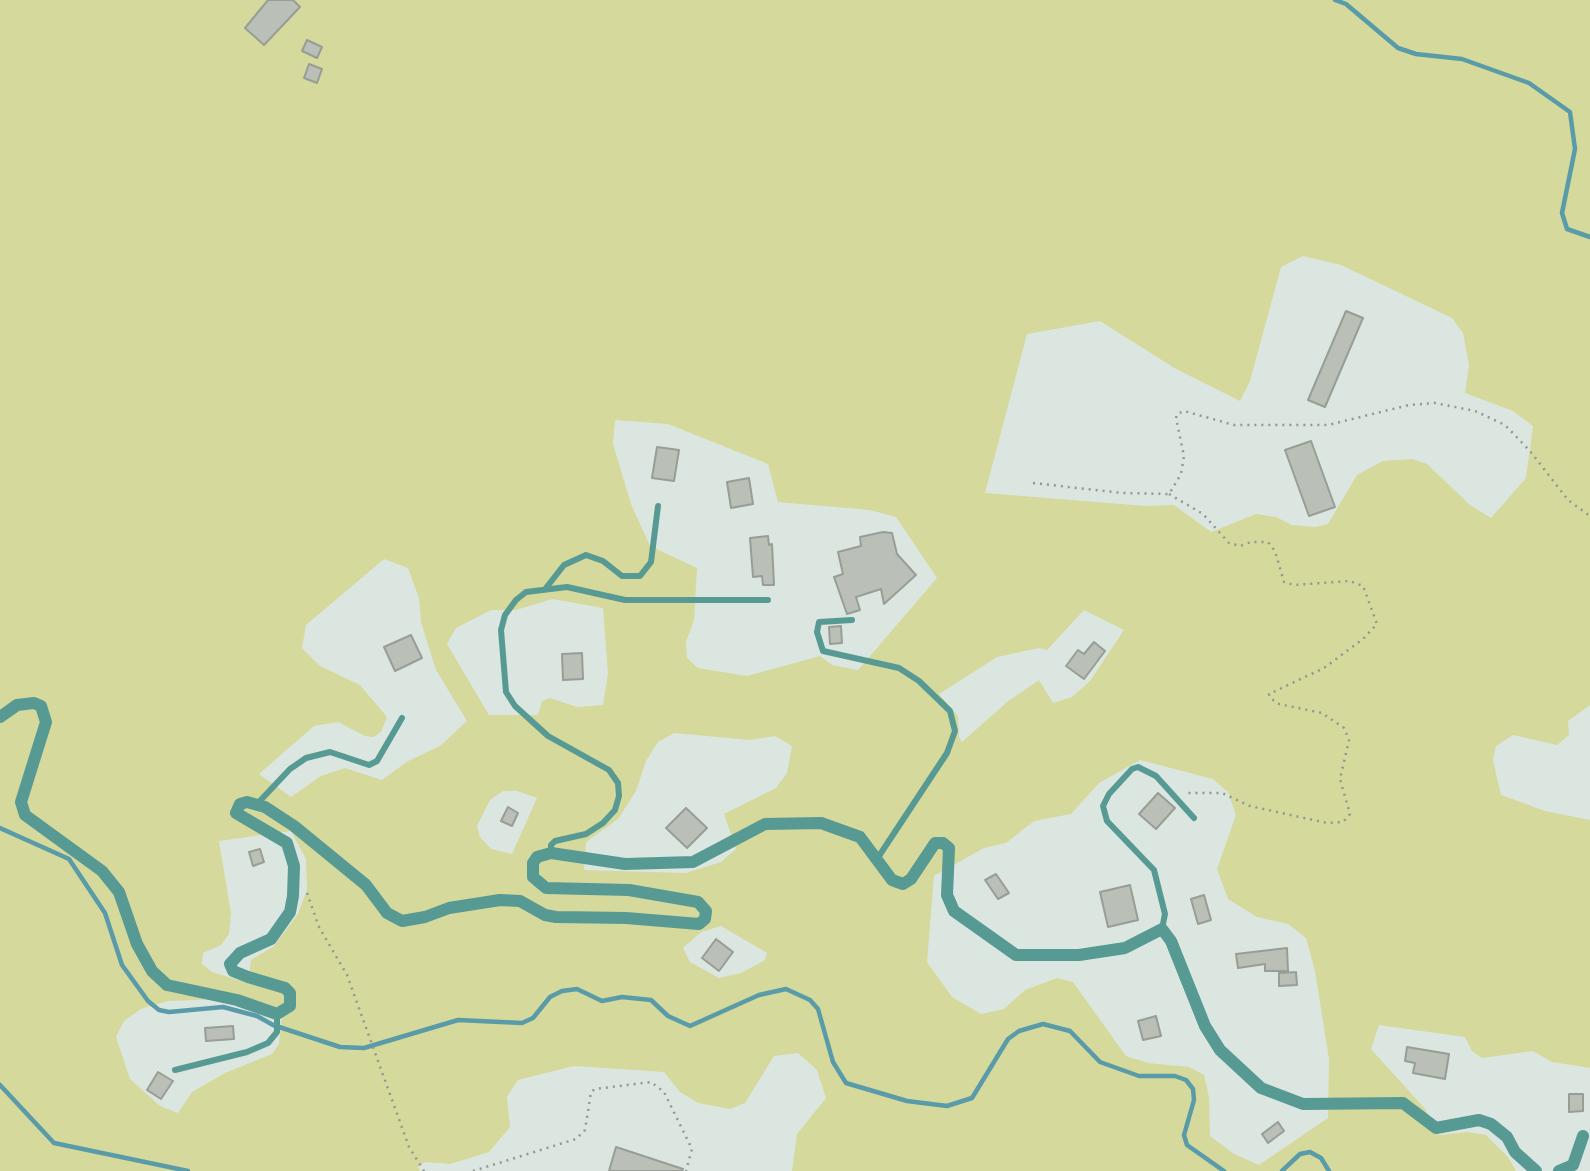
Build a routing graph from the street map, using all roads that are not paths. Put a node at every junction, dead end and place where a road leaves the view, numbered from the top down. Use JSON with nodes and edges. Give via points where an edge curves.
{"nodes":[{"id":1,"x":658,"y":506,"type":"dead end"},
{"id":2,"x":546,"y":588,"type":"junction"},
{"id":3,"x":768,"y":600,"type":"dead end"},
{"id":4,"x":852,"y":620,"type":"dead end"},
{"id":5,"x":0,"y":717,"type":"edge"},
{"id":6,"x":402,"y":718,"type":"dead end"},
{"id":7,"x":257,"y":804,"type":"junction"},
{"id":8,"x":1194,"y":818,"type":"dead end"},
{"id":9,"x":551,"y":853,"type":"junction"},
{"id":10,"x":877,"y":859,"type":"junction"},
{"id":11,"x":1161,"y":929,"type":"junction"},
{"id":12,"x":278,"y":1018,"type":"junction"},
{"id":13,"x":175,"y":1070,"type":"dead end"},
{"id":14,"x":1587,"y":1132,"type":"edge"},
{"id":15,"x":1536,"y":1171,"type":"edge"},
{"id":16,"x":1559,"y":1171,"type":"edge"}],
"edges":[{"from":1,"to":2,"type":"lane","via":[[651,562],[640,576],[622,576],[586,555],[564,565]]},
{"from":2,"to":3,"type":"lane","via":[[567,587],[625,600]]},
{"from":2,"to":9,"type":"lane","via":[[526,592],[505,614],[501,630],[506,692],[548,736],[610,769],[620,796],[603,823],[586,834],[555,841]]},
{"from":4,"to":10,"type":"lane","via":[[819,622],[823,651],[900,668],[950,711],[955,731],[947,753]]},
{"from":5,"to":12,"type":"street","via":[[17,705],[41,706],[46,722],[21,802],[25,815],[102,871],[119,892],[152,971],[167,985],[237,1000]]},
{"from":6,"to":7,"type":"lane","via":[[377,761],[369,765],[330,752],[306,758]]},
{"from":7,"to":9,"type":"street","via":[[294,826],[366,885],[387,913],[402,921],[500,900],[520,901],[556,917],[693,925],[705,919],[706,911],[698,902],[646,892],[546,888],[533,877],[533,863]]},
{"from":7,"to":12,"type":"street","via":[[240,804],[236,813],[282,838],[292,855],[295,877],[290,912],[281,928],[230,964],[233,971],[290,993],[290,1006]]},
{"from":8,"to":11,"type":"lane","via":[[1149,769],[1138,767],[1109,794],[1103,806],[1107,821],[1154,870],[1165,914]]},
{"from":9,"to":10,"type":"street","via":[[625,864],[693,862],[765,824],[821,823],[860,837]]},
{"from":10,"to":11,"type":"street","via":[[892,880],[903,884],[935,843],[943,843],[949,848],[947,895],[954,911],[1016,955],[1079,955],[1125,948]]},
{"from":11,"to":15,"type":"street","via":[[1171,941],[1205,1026],[1220,1050],[1261,1088],[1303,1104],[1403,1103],[1436,1128],[1479,1120],[1507,1137],[1515,1152]]},
{"from":12,"to":13,"type":"lane","via":[[277,1032],[268,1043]]},
{"from":14,"to":16,"type":"street","via":[[1573,1165]]}]}
